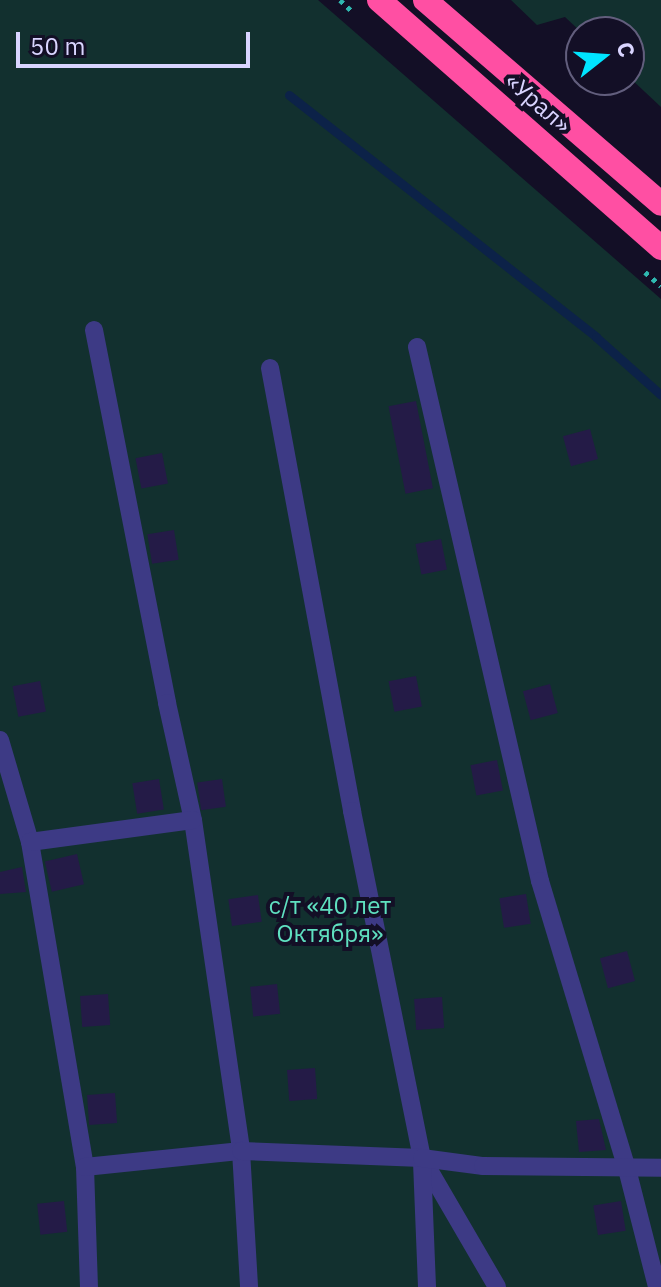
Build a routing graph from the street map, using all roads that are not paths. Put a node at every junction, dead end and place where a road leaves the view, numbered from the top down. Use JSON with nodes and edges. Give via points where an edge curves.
{"nodes":[{"id":1,"x":379,"y":0,"type":"edge"},
{"id":2,"x":425,"y":0,"type":"edge"},
{"id":3,"x":661,"y":204,"type":"edge"},
{"id":4,"x":661,"y":248,"type":"edge"},
{"id":5,"x":94,"y":330,"type":"dead end"},
{"id":6,"x":417,"y":347,"type":"dead end"},
{"id":7,"x":270,"y":368,"type":"dead end"},
{"id":8,"x":0,"y":740,"type":"edge"},
{"id":9,"x":193,"y":820,"type":"junction"},
{"id":10,"x":30,"y":842,"type":"junction"},
{"id":11,"x":241,"y":1151,"type":"junction"},
{"id":12,"x":422,"y":1158,"type":"junction"},
{"id":13,"x":85,"y":1167,"type":"junction"},
{"id":14,"x":661,"y":1168,"type":"edge"},
{"id":15,"x":627,"y":1169,"type":"junction"},
{"id":16,"x":89,"y":1287,"type":"edge"},
{"id":17,"x":249,"y":1287,"type":"edge"},
{"id":18,"x":427,"y":1287,"type":"edge"},
{"id":19,"x":497,"y":1287,"type":"edge"},
{"id":20,"x":657,"y":1287,"type":"edge"}],
"edges":[{"from":1,"to":4,"type":"highway","name":"«Урал»"},
{"from":2,"to":3,"type":"highway","name":"«Урал»"},
{"from":5,"to":9,"type":"lane"},
{"from":6,"to":15,"type":"lane","via":[[540,881]]},
{"from":7,"to":12,"type":"lane"},
{"from":8,"to":10,"type":"lane"},
{"from":9,"to":10,"type":"lane"},
{"from":9,"to":11,"type":"lane"},
{"from":10,"to":13,"type":"lane"},
{"from":11,"to":12,"type":"lane"},
{"from":11,"to":13,"type":"lane"},
{"from":11,"to":17,"type":"lane"},
{"from":12,"to":15,"type":"lane","via":[[483,1166]]},
{"from":12,"to":18,"type":"lane"},
{"from":12,"to":19,"type":"lane"},
{"from":13,"to":16,"type":"lane"},
{"from":14,"to":15,"type":"lane"},
{"from":15,"to":20,"type":"lane"}]}
